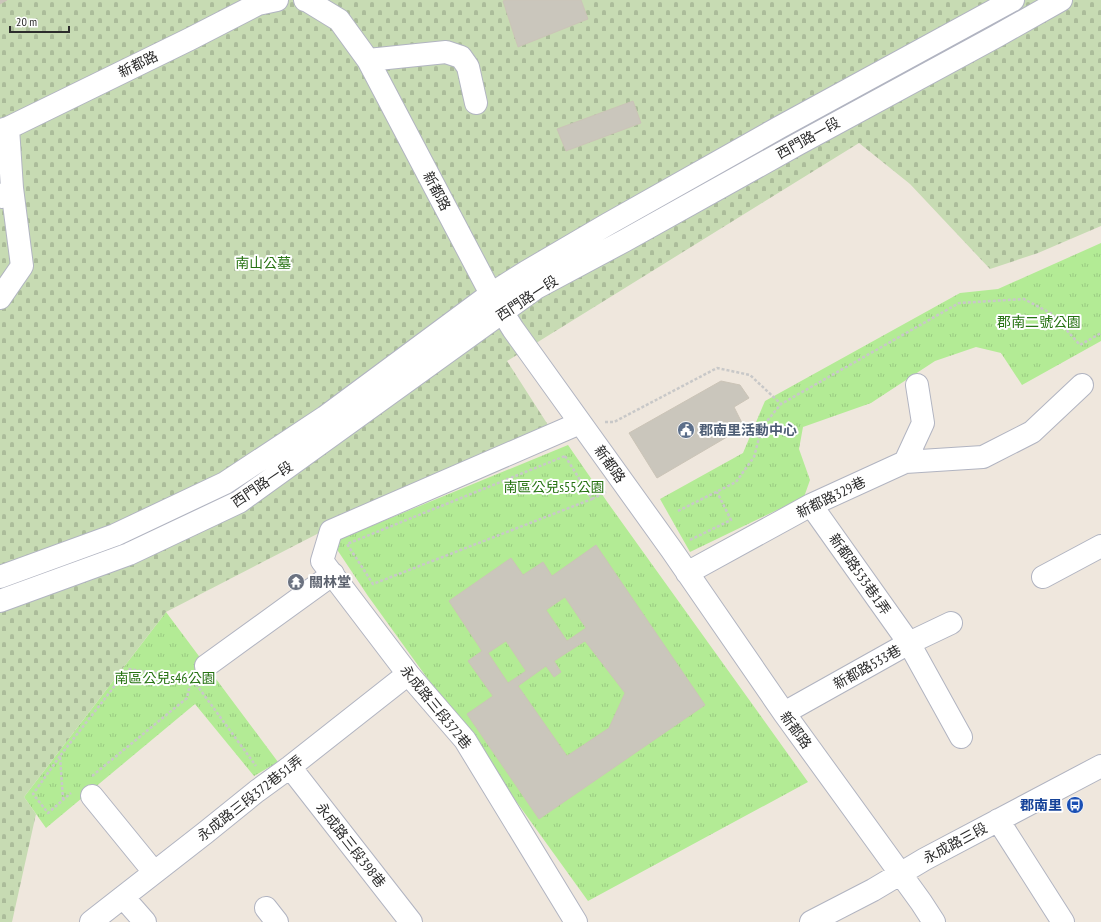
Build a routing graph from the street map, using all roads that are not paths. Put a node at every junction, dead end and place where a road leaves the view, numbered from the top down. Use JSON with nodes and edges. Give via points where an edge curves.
{"nodes":[{"id":1,"x":277,"y":0,"type":"edge"},
{"id":2,"x":305,"y":0,"type":"edge"},
{"id":3,"x":1013,"y":0,"type":"edge"},
{"id":4,"x":1061,"y":0,"type":"edge"},
{"id":5,"x":368,"y":60,"type":"junction"},
{"id":6,"x":476,"y":103,"type":"dead end"},
{"id":7,"x":4,"y":129,"type":"edge"},
{"id":8,"x":6,"y":194,"type":"edge"},
{"id":9,"x":491,"y":294,"type":"junction"},
{"id":10,"x":0,"y":298,"type":"edge"},
{"id":11,"x":503,"y":313,"type":"junction"},
{"id":12,"x":916,"y":385,"type":"dead end"},
{"id":13,"x":1082,"y":385,"type":"dead end"},
{"id":14,"x":580,"y":423,"type":"junction"},
{"id":15,"x":905,"y":462,"type":"junction"},
{"id":16,"x":811,"y":506,"type":"junction"},
{"id":17,"x":1101,"y":546,"type":"edge"},
{"id":18,"x":327,"y":568,"type":"junction"},
{"id":19,"x":687,"y":573,"type":"junction"},
{"id":20,"x":0,"y":577,"type":"edge"},
{"id":21,"x":1043,"y":577,"type":"dead end"},
{"id":22,"x":0,"y":601,"type":"edge"},
{"id":23,"x":951,"y":623,"type":"dead end"},
{"id":24,"x":909,"y":643,"type":"junction"},
{"id":25,"x":199,"y":672,"type":"road end"},
{"id":26,"x":408,"y":674,"type":"junction"},
{"id":27,"x":784,"y":713,"type":"junction"},
{"id":28,"x":961,"y":737,"type":"dead end"},
{"id":29,"x":1101,"y":766,"type":"edge"},
{"id":30,"x":290,"y":767,"type":"junction"},
{"id":31,"x":84,"y":789,"type":"road end"},
{"id":32,"x":998,"y":820,"type":"junction"},
{"id":33,"x":154,"y":872,"type":"junction"},
{"id":34,"x":899,"y":873,"type":"junction"},
{"id":35,"x":123,"y":897,"type":"junction"},
{"id":36,"x":91,"y":922,"type":"edge"},
{"id":37,"x":145,"y":922,"type":"edge"},
{"id":38,"x":411,"y":922,"type":"edge"},
{"id":39,"x":576,"y":922,"type":"edge"},
{"id":40,"x":811,"y":922,"type":"edge"},
{"id":41,"x":934,"y":922,"type":"edge"},
{"id":42,"x":1063,"y":922,"type":"edge"}],
"edges":[{"from":1,"to":7,"type":"street","name":"新都路","via":[[258,4]]},
{"from":2,"to":5,"type":"street","name":"新都路","via":[[339,20]]},
{"from":3,"to":9,"type":"street","name":"西門路一段","via":[[773,131],[615,220]]},
{"from":4,"to":11,"type":"street","name":"西門路一段","via":[[536,288]]},
{"from":5,"to":6,"type":"street","via":[[446,52],[461,57],[468,67]]},
{"from":5,"to":9,"type":"street","name":"新都路"},
{"from":7,"to":8,"type":"street"},
{"from":8,"to":10,"type":"street","via":[[22,266]]},
{"from":9,"to":11,"type":"street","name":"新都路"},
{"from":9,"to":20,"type":"street","name":"西門路一段","via":[[325,417],[225,483],[115,535]]},
{"from":11,"to":14,"type":"street","name":"新都路"},
{"from":11,"to":22,"type":"street","name":"西門路一段","via":[[239,502],[129,554]]},
{"from":12,"to":15,"type":"street","via":[[923,423]]},
{"from":13,"to":15,"type":"street","via":[[1032,432],[983,457]]},
{"from":14,"to":18,"type":"street","via":[[331,531]]},
{"from":14,"to":19,"type":"street","name":"新都路"},
{"from":15,"to":16,"type":"street","name":"新都路329巷"},
{"from":16,"to":19,"type":"street","name":"新都路329巷"},
{"from":16,"to":24,"type":"street","name":"新都路533巷1弄"},
{"from":17,"to":21,"type":"street"},
{"from":18,"to":25,"type":"street"},
{"from":18,"to":26,"type":"street","name":"永成路三段372巷"},
{"from":19,"to":27,"type":"street","name":"新都路"},
{"from":23,"to":24,"type":"street","name":"新都路533巷"},
{"from":24,"to":27,"type":"street","name":"新都路533巷"},
{"from":24,"to":28,"type":"street","name":"新都路533巷1弄"},
{"from":26,"to":30,"type":"street","name":"永成路三段372巷51弄"},
{"from":26,"to":39,"type":"street","name":"永成路三段372巷","via":[[465,740]]},
{"from":27,"to":34,"type":"street","name":"新都路"},
{"from":29,"to":32,"type":"street","name":"永成路三段"},
{"from":30,"to":33,"type":"street","name":"永成路三段372巷51弄"},
{"from":30,"to":38,"type":"street","name":"永成路三段398巷"},
{"from":31,"to":33,"type":"street"},
{"from":32,"to":34,"type":"street","name":"永成路三段"},
{"from":32,"to":42,"type":"street"},
{"from":33,"to":35,"type":"street","name":"永成路三段372巷51弄"},
{"from":34,"to":40,"type":"street","name":"永成路三段","via":[[873,890]]},
{"from":34,"to":41,"type":"street","name":"新都路"},
{"from":35,"to":36,"type":"street","name":"永成路三段372巷51弄"},
{"from":35,"to":37,"type":"street"}]}
